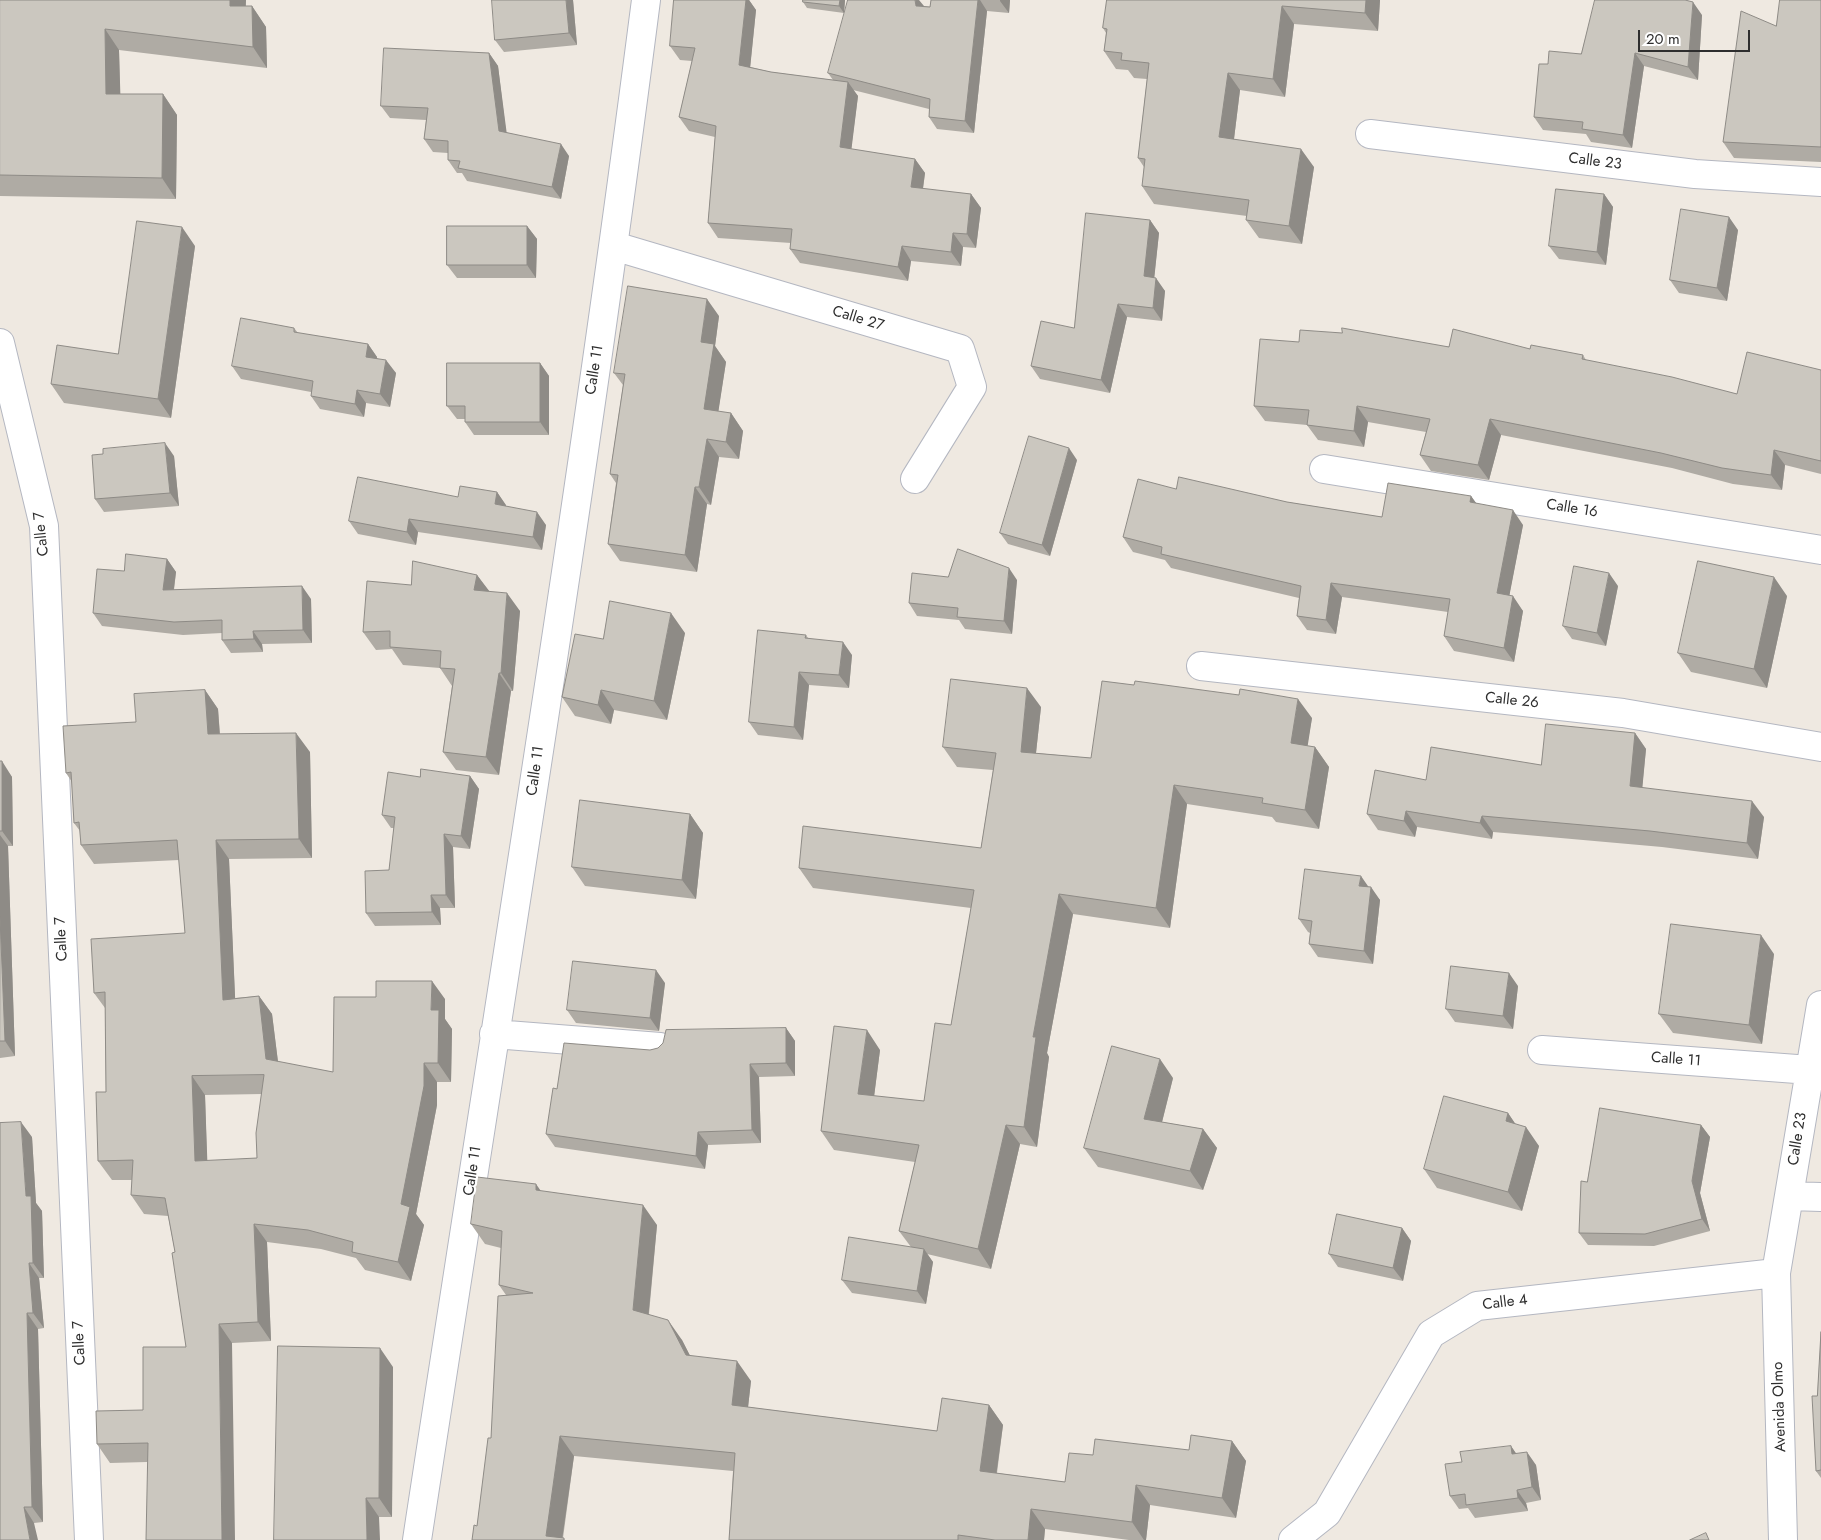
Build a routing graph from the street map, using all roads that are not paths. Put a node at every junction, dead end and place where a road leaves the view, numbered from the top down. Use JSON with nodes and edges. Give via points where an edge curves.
{"nodes":[{"id":1,"x":646,"y":0,"type":"edge"},
{"id":2,"x":1370,"y":134,"type":"dead end"},
{"id":3,"x":1821,"y":182,"type":"edge"},
{"id":4,"x":614,"y":246,"type":"junction"},
{"id":5,"x":0,"y":342,"type":"edge"},
{"id":6,"x":1324,"y":468,"type":"dead end"},
{"id":7,"x":915,"y":479,"type":"dead end"},
{"id":8,"x":1821,"y":550,"type":"edge"},
{"id":9,"x":1201,"y":666,"type":"dead end"},
{"id":10,"x":1821,"y":747,"type":"edge"},
{"id":11,"x":1821,"y":1005,"type":"edge"},
{"id":12,"x":494,"y":1034,"type":"junction"},
{"id":13,"x":660,"y":1047,"type":"edge"},
{"id":14,"x":1542,"y":1050,"type":"dead end"},
{"id":15,"x":1810,"y":1070,"type":"junction"},
{"id":16,"x":1789,"y":1196,"type":"junction"},
{"id":17,"x":1821,"y":1197,"type":"edge"},
{"id":18,"x":1776,"y":1273,"type":"junction"},
{"id":19,"x":89,"y":1540,"type":"edge"},
{"id":20,"x":417,"y":1540,"type":"edge"},
{"id":21,"x":1293,"y":1540,"type":"edge"},
{"id":22,"x":1783,"y":1540,"type":"edge"}],
"edges":[{"from":1,"to":4,"type":"street","name":"Calle 11"},
{"from":2,"to":3,"type":"street","name":"Calle 23","via":[[1696,174]]},
{"from":4,"to":7,"type":"street","name":"Calle 27","via":[[960,349],[972,387]]},
{"from":4,"to":12,"type":"street","name":"Calle 11","via":[[525,850]]},
{"from":5,"to":19,"type":"street","name":"Calle 7","via":[[44,526]]},
{"from":6,"to":8,"type":"street","name":"Calle 16"},
{"from":9,"to":10,"type":"street","name":"Calle 26","via":[[1622,713]]},
{"from":11,"to":15,"type":"street","name":"Calle 23"},
{"from":12,"to":13,"type":"street"},
{"from":12,"to":20,"type":"street","name":"Calle 11"},
{"from":14,"to":15,"type":"street","name":"Calle 11"},
{"from":15,"to":16,"type":"street","name":"Calle 23"},
{"from":16,"to":17,"type":"street"},
{"from":16,"to":18,"type":"street","name":"Calle 23"},
{"from":18,"to":21,"type":"street","name":"Calle 4","via":[[1477,1306],[1431,1334],[1327,1513]]},
{"from":18,"to":22,"type":"street","name":"Avenida Olmo"}]}
